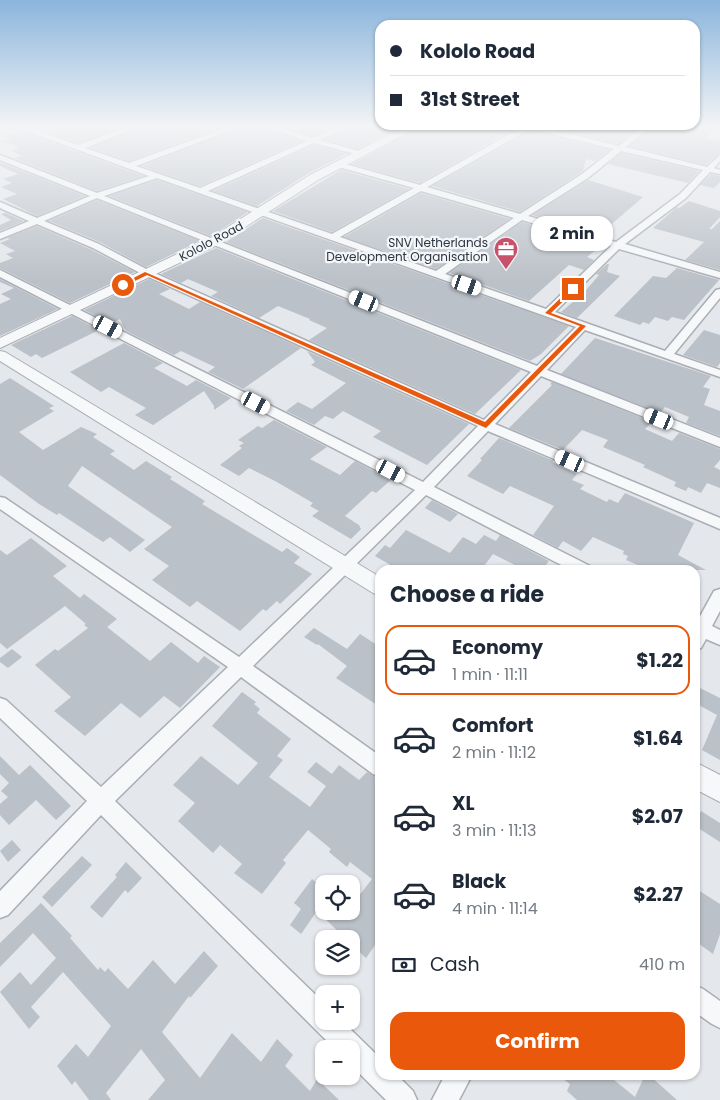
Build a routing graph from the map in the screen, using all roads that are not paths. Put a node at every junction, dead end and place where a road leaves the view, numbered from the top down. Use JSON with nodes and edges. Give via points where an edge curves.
{"nodes":[{"id":1,"x":52,"y":177,"type":"edge"},
{"id":2,"x":152,"y":177,"type":"edge"},
{"id":3,"x":160,"y":177,"type":"edge"},
{"id":4,"x":231,"y":177,"type":"edge"},
{"id":5,"x":316,"y":177,"type":"edge"},
{"id":6,"x":382,"y":177,"type":"edge"},
{"id":7,"x":441,"y":177,"type":"edge"},
{"id":8,"x":583,"y":177,"type":"edge"},
{"id":9,"x":701,"y":177,"type":"edge"},
{"id":10,"x":420,"y":189,"type":"junction"},
{"id":11,"x":201,"y":191,"type":"junction"},
{"id":12,"x":98,"y":195,"type":"junction"},
{"id":13,"x":0,"y":205,"type":"edge"},
{"id":14,"x":261,"y":213,"type":"junction"},
{"id":15,"x":521,"y":217,"type":"junction"},
{"id":16,"x":37,"y":221,"type":"junction"},
{"id":17,"x":0,"y":236,"type":"edge"},
{"id":18,"x":332,"y":238,"type":"junction"},
{"id":19,"x":213,"y":242,"type":"junction"},
{"id":20,"x":618,"y":245,"type":"junction"},
{"id":21,"x":0,"y":273,"type":"edge"},
{"id":22,"x":147,"y":273,"type":"junction"},
{"id":23,"x":438,"y":274,"type":"junction"},
{"id":24,"x":720,"y":275,"type":"edge"},
{"id":25,"x":720,"y":292,"type":"edge"},
{"id":26,"x":73,"y":308,"type":"junction"},
{"id":27,"x":548,"y":313,"type":"junction"},
{"id":28,"x":584,"y":326,"type":"junction"},
{"id":29,"x":0,"y":344,"type":"edge"},
{"id":30,"x":0,"y":355,"type":"edge"},
{"id":31,"x":667,"y":355,"type":"junction"},
{"id":32,"x":540,"y":371,"type":"junction"},
{"id":33,"x":720,"y":374,"type":"edge"},
{"id":34,"x":486,"y":425,"type":"junction"},
{"id":35,"x":720,"y":443,"type":"edge"},
{"id":36,"x":425,"y":488,"type":"junction"},
{"id":37,"x":0,"y":502,"type":"edge"},
{"id":38,"x":720,"y":524,"type":"edge"},
{"id":39,"x":575,"y":565,"type":"edge"},
{"id":40,"x":346,"y":567,"type":"junction"},
{"id":41,"x":375,"y":585,"type":"edge"},
{"id":42,"x":720,"y":595,"type":"edge"},
{"id":43,"x":700,"y":628,"type":"edge"},
{"id":44,"x":700,"y":634,"type":"edge"},
{"id":45,"x":720,"y":638,"type":"edge"},
{"id":46,"x":241,"y":667,"type":"junction"},
{"id":47,"x":0,"y":706,"type":"edge"},
{"id":48,"x":375,"y":763,"type":"edge"},
{"id":49,"x":700,"y":778,"type":"edge"},
{"id":50,"x":720,"y":789,"type":"edge"},
{"id":51,"x":101,"y":801,"type":"junction"},
{"id":52,"x":0,"y":907,"type":"edge"},
{"id":53,"x":700,"y":1002,"type":"edge"},
{"id":54,"x":315,"y":1012,"type":"edge"},
{"id":55,"x":720,"y":1016,"type":"edge"},
{"id":56,"x":333,"y":1030,"type":"edge"},
{"id":57,"x":375,"y":1071,"type":"edge"},
{"id":58,"x":384,"y":1080,"type":"edge"},
{"id":59,"x":456,"y":1080,"type":"edge"},
{"id":60,"x":404,"y":1100,"type":"edge"},
{"id":61,"x":445,"y":1100,"type":"edge"}],
"edges":[{"from":1,"to":12,"type":"street"},
{"from":2,"to":12,"type":"street"},
{"from":3,"to":11,"type":"street"},
{"from":4,"to":11,"type":"street"},
{"from":5,"to":14,"type":"street","name":"Kololo Road"},
{"from":6,"to":10,"type":"street"},
{"from":7,"to":10,"type":"street"},
{"from":8,"to":15,"type":"street"},
{"from":9,"to":20,"type":"street","via":[[683,196]]},
{"from":10,"to":15,"type":"street"},
{"from":10,"to":18,"type":"street"},
{"from":11,"to":14,"type":"street"},
{"from":12,"to":16,"type":"street"},
{"from":12,"to":19,"type":"street"},
{"from":13,"to":16,"type":"street"},
{"from":14,"to":18,"type":"street"},
{"from":14,"to":19,"type":"street","name":"Kololo Road"},
{"from":15,"to":20,"type":"street"},
{"from":15,"to":23,"type":"street"},
{"from":16,"to":17,"type":"street"},
{"from":16,"to":22,"type":"street","via":[[96,246]]},
{"from":18,"to":23,"type":"street"},
{"from":19,"to":22,"type":"street","name":"Kololo Road"},
{"from":19,"to":32,"type":"street"},
{"from":20,"to":24,"type":"street"},
{"from":20,"to":27,"type":"street"},
{"from":21,"to":26,"type":"street"},
{"from":22,"to":26,"type":"street","name":"Kololo Road"},
{"from":22,"to":34,"type":"street"},
{"from":23,"to":27,"type":"street"},
{"from":25,"to":31,"type":"street"},
{"from":26,"to":29,"type":"street","name":"Kololo Road"},
{"from":26,"to":36,"type":"street"},
{"from":27,"to":28,"type":"street"},
{"from":28,"to":31,"type":"street"},
{"from":28,"to":32,"type":"street"},
{"from":30,"to":40,"type":"street"},
{"from":31,"to":33,"type":"street"},
{"from":32,"to":34,"type":"street"},
{"from":32,"to":35,"type":"street"},
{"from":34,"to":36,"type":"street"},
{"from":34,"to":38,"type":"street"},
{"from":36,"to":39,"type":"street"},
{"from":36,"to":40,"type":"street"},
{"from":37,"to":46,"type":"street"},
{"from":40,"to":41,"type":"street"},
{"from":40,"to":46,"type":"street"},
{"from":42,"to":43,"type":"street"},
{"from":44,"to":45,"type":"street"},
{"from":46,"to":48,"type":"street"},
{"from":46,"to":51,"type":"street"},
{"from":47,"to":51,"type":"street"},
{"from":49,"to":50,"type":"street"},
{"from":51,"to":52,"type":"street"},
{"from":51,"to":54,"type":"street"},
{"from":53,"to":55,"type":"street"},
{"from":56,"to":57,"type":"street"},
{"from":58,"to":60,"type":"street"},
{"from":59,"to":61,"type":"street"}]}
